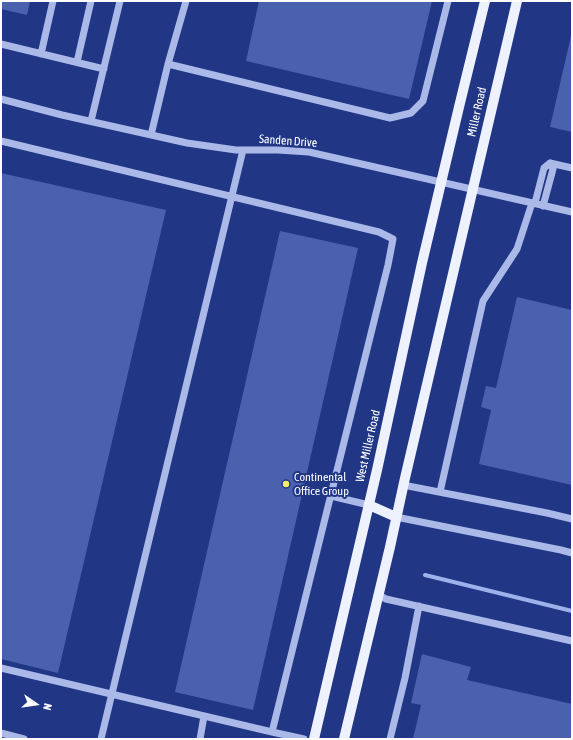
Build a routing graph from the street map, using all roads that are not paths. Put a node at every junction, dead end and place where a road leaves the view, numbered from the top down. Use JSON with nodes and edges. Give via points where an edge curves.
{"nodes":[{"id":1,"x":53,"y":1,"type":"edge"},
{"id":2,"x":91,"y":1,"type":"edge"},
{"id":3,"x":120,"y":1,"type":"edge"},
{"id":4,"x":186,"y":1,"type":"edge"},
{"id":5,"x":448,"y":1,"type":"edge"},
{"id":6,"x":484,"y":1,"type":"edge"},
{"id":7,"x":516,"y":1,"type":"edge"},
{"id":8,"x":1,"y":44,"type":"edge"},
{"id":9,"x":41,"y":54,"type":"junction"},
{"id":10,"x":77,"y":62,"type":"junction"},
{"id":11,"x":168,"y":64,"type":"junction"},
{"id":12,"x":104,"y":69,"type":"junction"},
{"id":13,"x":1,"y":99,"type":"edge"},
{"id":14,"x":91,"y":122,"type":"junction"},
{"id":15,"x":151,"y":135,"type":"junction"},
{"id":16,"x":1,"y":142,"type":"edge"},
{"id":17,"x":243,"y":150,"type":"junction"},
{"id":18,"x":550,"y":163,"type":"junction"},
{"id":19,"x":572,"y":168,"type":"edge"},
{"id":20,"x":441,"y":182,"type":"junction"},
{"id":21,"x":472,"y":190,"type":"junction"},
{"id":22,"x":232,"y":197,"type":"junction"},
{"id":23,"x":533,"y":203,"type":"junction"},
{"id":24,"x":544,"y":206,"type":"junction"},
{"id":25,"x":572,"y":212,"type":"edge"},
{"id":26,"x":403,"y":485,"type":"junction"},
{"id":27,"x":440,"y":492,"type":"junction"},
{"id":28,"x":330,"y":496,"type":"junction"},
{"id":29,"x":369,"y":505,"type":"junction"},
{"id":30,"x":396,"y":517,"type":"junction"},
{"id":31,"x":572,"y":519,"type":"edge"},
{"id":32,"x":572,"y":553,"type":"edge"},
{"id":33,"x":378,"y":594,"type":"junction"},
{"id":34,"x":419,"y":606,"type":"junction"},
{"id":35,"x":572,"y":641,"type":"edge"},
{"id":36,"x":1,"y":668,"type":"edge"},
{"id":37,"x":111,"y":694,"type":"junction"},
{"id":38,"x":204,"y":716,"type":"junction"},
{"id":39,"x":272,"y":732,"type":"junction"},
{"id":40,"x":1,"y":733,"type":"edge"},
{"id":41,"x":24,"y":739,"type":"edge"},
{"id":42,"x":101,"y":739,"type":"edge"},
{"id":43,"x":200,"y":739,"type":"edge"},
{"id":44,"x":304,"y":739,"type":"edge"},
{"id":45,"x":314,"y":739,"type":"edge"},
{"id":46,"x":344,"y":739,"type":"edge"},
{"id":47,"x":390,"y":739,"type":"edge"}],
"edges":[{"from":1,"to":9,"type":"street"},
{"from":2,"to":10,"type":"street"},
{"from":3,"to":12,"type":"street"},
{"from":4,"to":11,"type":"street"},
{"from":5,"to":11,"type":"street","via":[[423,101],[404,115],[390,118]]},
{"from":6,"to":20,"type":"main road","name":"Miller Road"},
{"from":7,"to":21,"type":"main road","name":"Miller Road"},
{"from":8,"to":9,"type":"street"},
{"from":9,"to":10,"type":"street"},
{"from":10,"to":12,"type":"street"},
{"from":11,"to":15,"type":"street"},
{"from":12,"to":14,"type":"street"},
{"from":13,"to":14,"type":"street","name":"Sanden Drive"},
{"from":14,"to":15,"type":"street","name":"Sanden Drive"},
{"from":15,"to":17,"type":"street","name":"Sanden Drive","via":[[187,144]]},
{"from":16,"to":22,"type":"street"},
{"from":17,"to":20,"type":"street","name":"Sanden Drive","via":[[308,152]]},
{"from":17,"to":22,"type":"street"},
{"from":18,"to":19,"type":"street"},
{"from":18,"to":23,"type":"street","via":[[544,168]]},
{"from":18,"to":24,"type":"street","via":[[553,169]]},
{"from":20,"to":21,"type":"street","name":"Sanden Drive"},
{"from":20,"to":29,"type":"main road","name":"West Miller Road"},
{"from":21,"to":23,"type":"street","name":"Sanden Drive"},
{"from":21,"to":26,"type":"main road","name":"Miller Road"},
{"from":22,"to":28,"type":"street","via":[[379,232],[393,239]]},
{"from":22,"to":37,"type":"street"},
{"from":23,"to":24,"type":"street","name":"Sanden Drive"},
{"from":23,"to":27,"type":"street","via":[[517,249],[483,301]]},
{"from":24,"to":25,"type":"street","name":"Sanden Drive"},
{"from":26,"to":27,"type":"street"},
{"from":26,"to":30,"type":"main road"},
{"from":27,"to":31,"type":"street"},
{"from":28,"to":29,"type":"street"},
{"from":28,"to":39,"type":"street"},
{"from":29,"to":30,"type":"main road"},
{"from":29,"to":45,"type":"main road","name":"West Miller Road"},
{"from":30,"to":32,"type":"street"},
{"from":30,"to":33,"type":"main road"},
{"from":33,"to":34,"type":"street","via":[[386,599]]},
{"from":33,"to":46,"type":"main road"},
{"from":34,"to":35,"type":"street"},
{"from":34,"to":47,"type":"street"},
{"from":36,"to":37,"type":"street"},
{"from":37,"to":38,"type":"street"},
{"from":37,"to":42,"type":"street"},
{"from":38,"to":39,"type":"street"},
{"from":38,"to":43,"type":"street"},
{"from":39,"to":44,"type":"street"},
{"from":40,"to":41,"type":"street"}]}
